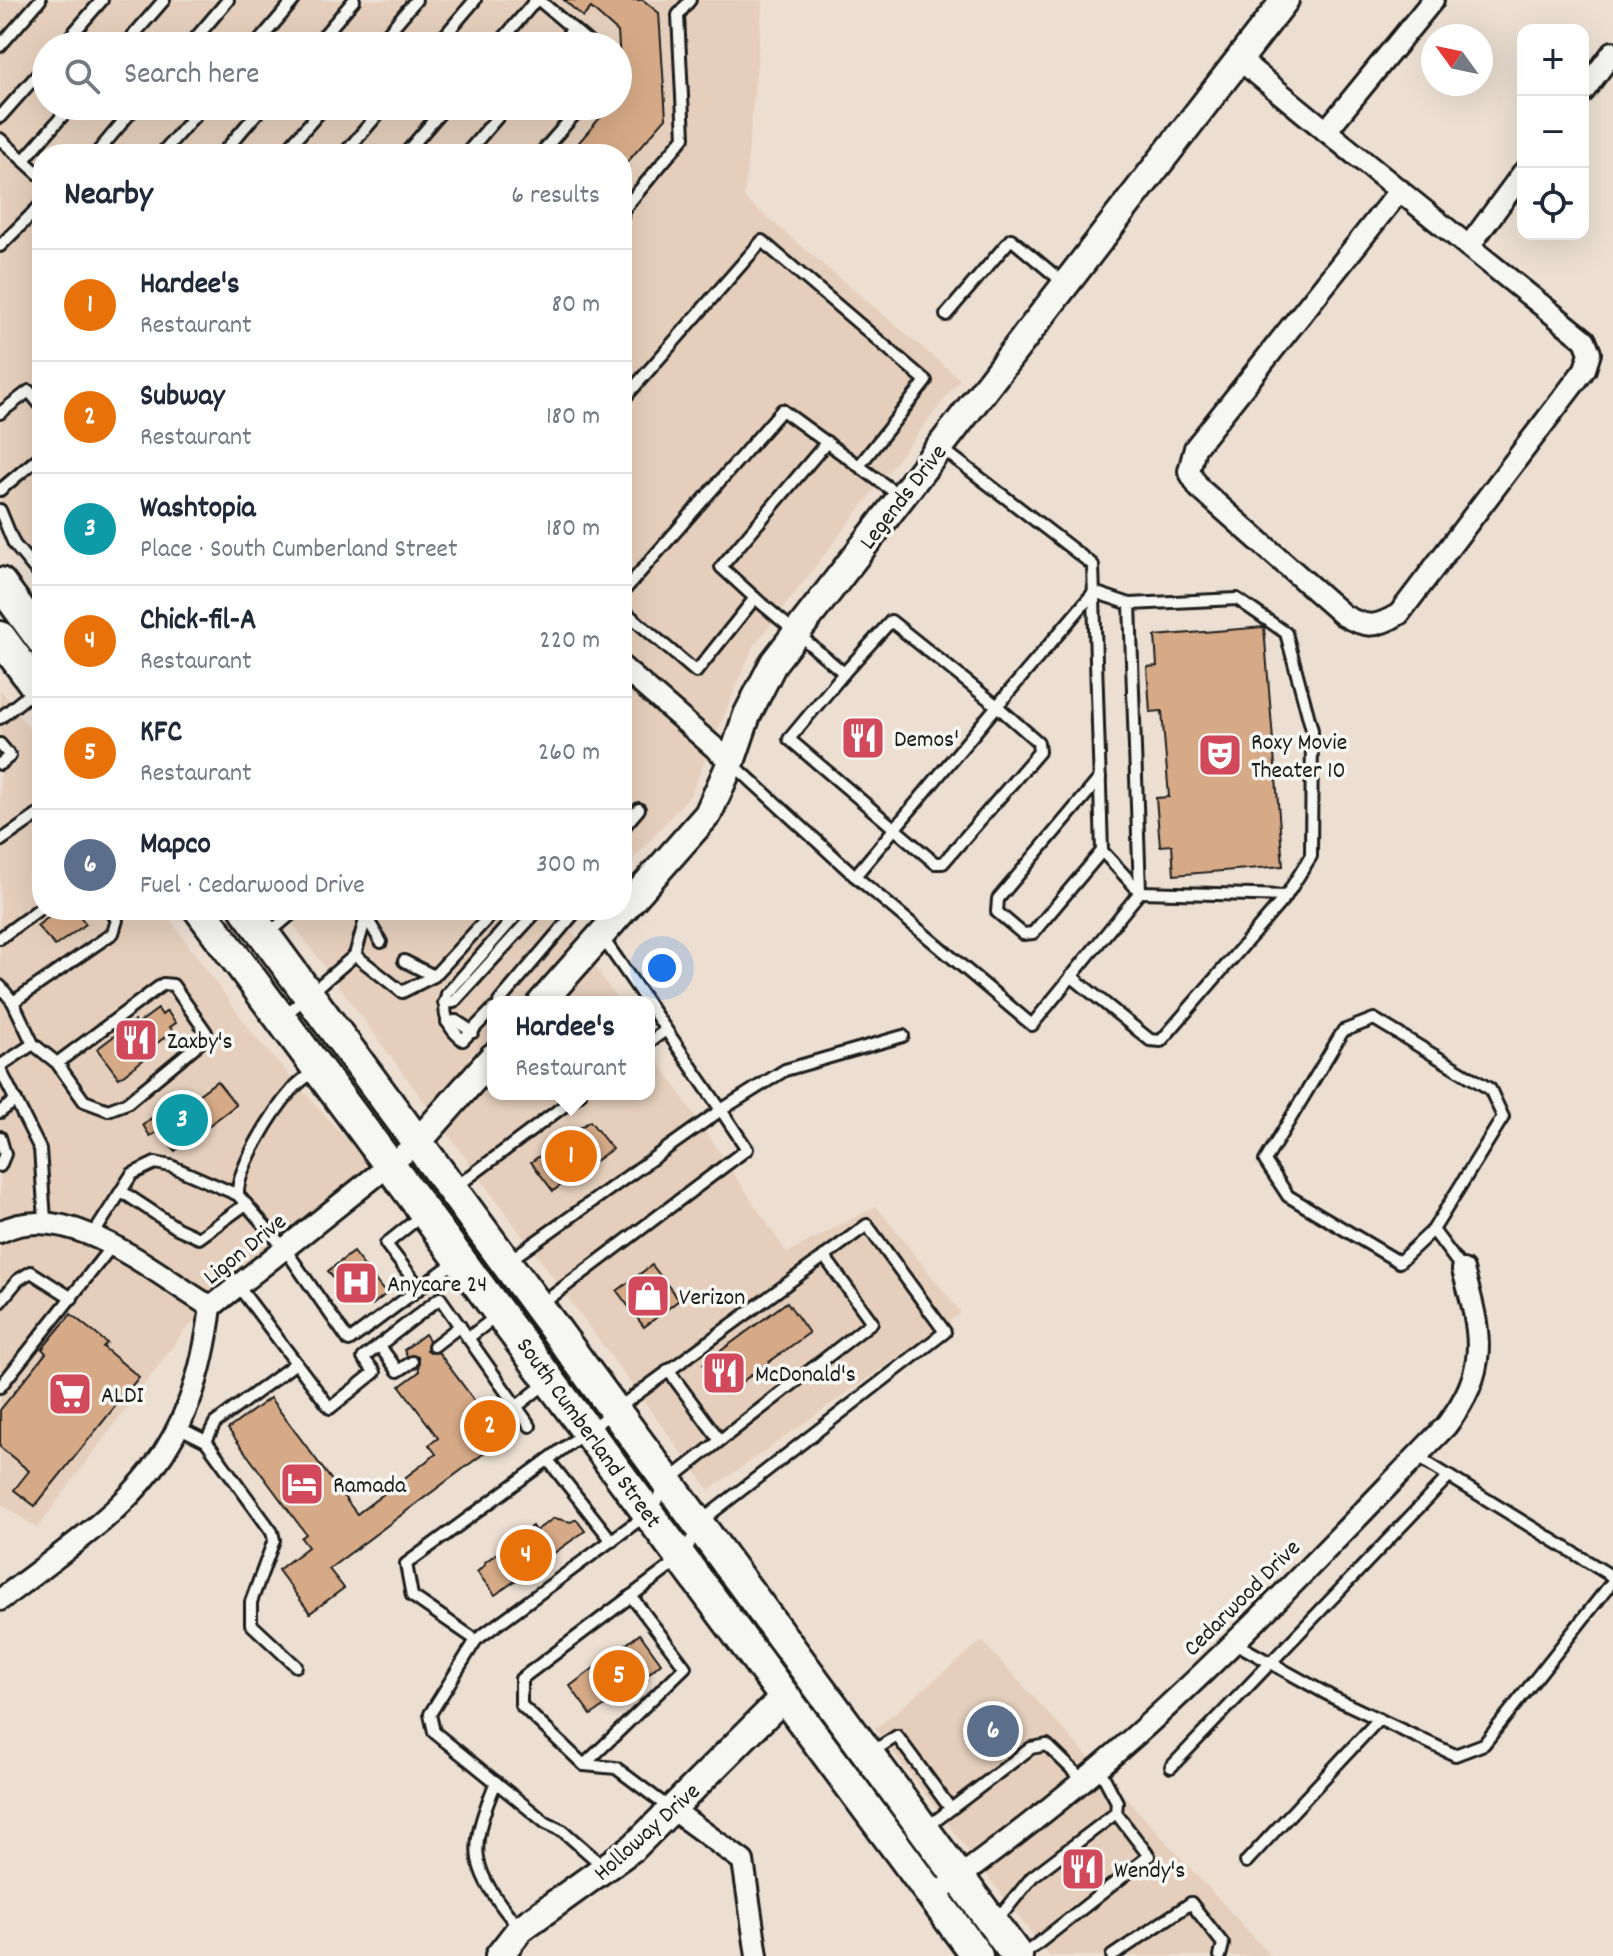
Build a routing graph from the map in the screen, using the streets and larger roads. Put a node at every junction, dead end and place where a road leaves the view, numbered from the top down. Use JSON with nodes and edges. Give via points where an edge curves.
{"nodes":[{"id":1,"x":1285,"y":0,"type":"edge"},
{"id":2,"x":1433,"y":0,"type":"edge"},
{"id":3,"x":1613,"y":52,"type":"edge"},
{"id":4,"x":1239,"y":59,"type":"junction"},
{"id":5,"x":1589,"y":84,"type":"edge"},
{"id":6,"x":1326,"y":131,"type":"junction"},
{"id":7,"x":1517,"y":181,"type":"edge"},
{"id":8,"x":1400,"y":190,"type":"junction"},
{"id":9,"x":1469,"y":246,"type":"junction"},
{"id":10,"x":0,"y":583,"type":"edge"},
{"id":11,"x":32,"y":626,"type":"edge"},
{"id":12,"x":0,"y":637,"type":"edge"},
{"id":13,"x":632,"y":676,"type":"edge"},
{"id":14,"x":32,"y":680,"type":"edge"},
{"id":15,"x":731,"y":762,"type":"junction"},
{"id":16,"x":632,"y":895,"type":"edge"},
{"id":17,"x":207,"y":920,"type":"edge"},
{"id":18,"x":612,"y":920,"type":"edge"},
{"id":19,"x":278,"y":922,"type":"edge"},
{"id":20,"x":547,"y":996,"type":"edge"},
{"id":21,"x":487,"y":1064,"type":"edge"},
{"id":22,"x":417,"y":1143,"type":"junction"},
{"id":23,"x":390,"y":1165,"type":"junction"},
{"id":24,"x":0,"y":1232,"type":"edge"},
{"id":25,"x":1463,"y":1270,"type":"road end"},
{"id":26,"x":211,"y":1307,"type":"junction"},
{"id":27,"x":0,"y":1600,"type":"edge"},
{"id":28,"x":785,"y":1696,"type":"junction"},
{"id":29,"x":673,"y":1810,"type":"junction"},
{"id":30,"x":959,"y":1878,"type":"junction"},
{"id":31,"x":932,"y":1897,"type":"junction"},
{"id":32,"x":978,"y":1936,"type":"edge"},
{"id":33,"x":499,"y":1956,"type":"edge"},
{"id":34,"x":757,"y":1956,"type":"edge"},
{"id":35,"x":1020,"y":1956,"type":"edge"}],
"edges":[{"from":1,"to":4,"type":"street","name":"Legends Drive"},
{"from":2,"to":6,"type":"street"},
{"from":3,"to":5,"type":"street"},
{"from":4,"to":6,"type":"street"},
{"from":4,"to":15,"type":"street","name":"Legends Drive","via":[[797,632],[757,691]]},
{"from":6,"to":8,"type":"street"},
{"from":7,"to":9,"type":"street"},
{"from":8,"to":9,"type":"street"},
{"from":8,"to":9,"type":"street","via":[[1195,448],[1189,471],[1199,488],[1363,627],[1380,626],[1399,614],[1585,369],[1590,353],[1585,340]]},
{"from":10,"to":11,"type":"main road"},
{"from":12,"to":14,"type":"main road"},
{"from":13,"to":15,"type":"street"},
{"from":15,"to":16,"type":"street","name":"Legends Drive","via":[[708,814]]},
{"from":17,"to":23,"type":"main road","name":"South Cumberland Street"},
{"from":18,"to":20,"type":"street","name":"Legends Drive"},
{"from":19,"to":22,"type":"main road","name":"South Cumberland Street","via":[[308,997]]},
{"from":21,"to":22,"type":"street"},
{"from":22,"to":23,"type":"street","name":"Ligon Drive"},
{"from":22,"to":30,"type":"main road","name":"South Cumberland Street"},
{"from":23,"to":26,"type":"street","name":"Ligon Drive"},
{"from":23,"to":28,"type":"main road","name":"South Cumberland Street"},
{"from":24,"to":26,"type":"street","via":[[45,1220],[70,1225]]},
{"from":25,"to":30,"type":"street","name":"Cedarwood Drive","via":[[1477,1319],[1477,1373],[1461,1406],[1233,1642],[1091,1774]]},
{"from":26,"to":27,"type":"street","name":"Ligon Drive","via":[[197,1384],[180,1428],[141,1485],[108,1518]]},
{"from":28,"to":29,"type":"street","name":"Holloway Drive"},
{"from":28,"to":31,"type":"main road","name":"South Cumberland Street"},
{"from":29,"to":33,"type":"street","name":"Holloway Drive","via":[[606,1870],[520,1929]]},
{"from":29,"to":34,"type":"street","via":[[743,1861]]},
{"from":30,"to":31,"type":"street","name":"Cedarwood Drive"},
{"from":30,"to":32,"type":"main road","name":"South Cumberland Street"},
{"from":31,"to":32,"type":"main road","name":"South Cumberland Street"},
{"from":32,"to":35,"type":"main road","name":"South Cumberland Street"}]}
